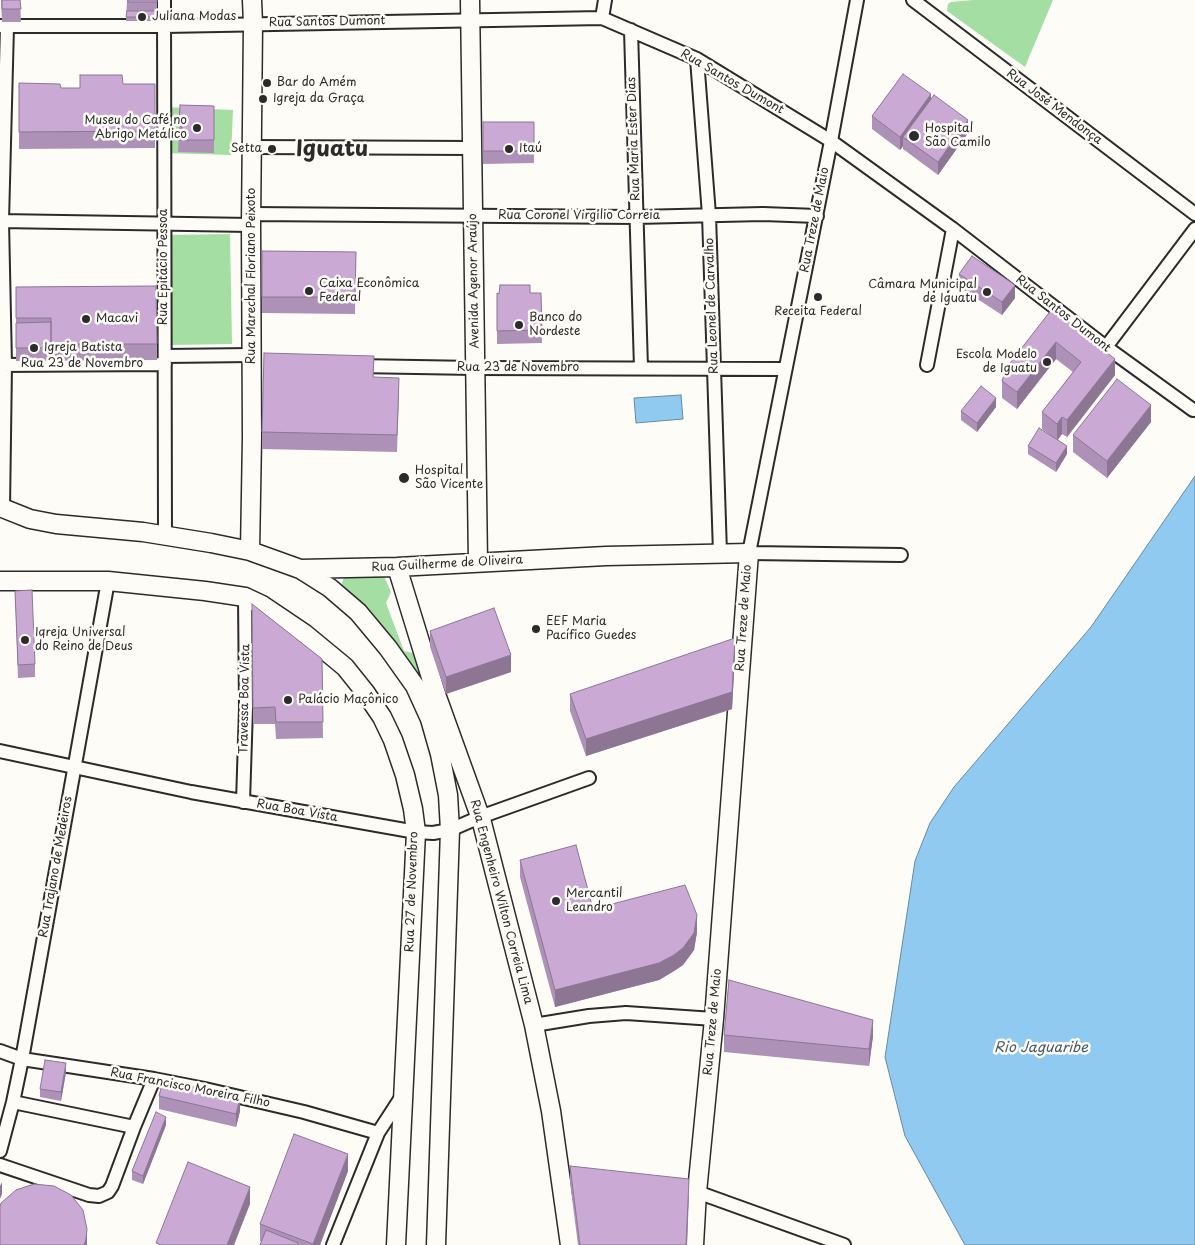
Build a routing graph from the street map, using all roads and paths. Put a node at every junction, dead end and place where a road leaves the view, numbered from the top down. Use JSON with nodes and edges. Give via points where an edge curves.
{"nodes":[{"id":1,"x":164,"y":0,"type":"edge"},
{"id":2,"x":252,"y":0,"type":"edge"},
{"id":3,"x":470,"y":0,"type":"edge"},
{"id":4,"x":605,"y":0,"type":"edge"},
{"id":5,"x":857,"y":0,"type":"edge"},
{"id":6,"x":914,"y":0,"type":"edge"},
{"id":7,"x":602,"y":18,"type":"junction"},
{"id":8,"x":470,"y":20,"type":"junction"},
{"id":9,"x":253,"y":24,"type":"junction"},
{"id":10,"x":4,"y":26,"type":"edge"},
{"id":11,"x":165,"y":26,"type":"junction"},
{"id":12,"x":632,"y":30,"type":"junction"},
{"id":13,"x":697,"y":59,"type":"junction"},
{"id":14,"x":831,"y":141,"type":"junction"},
{"id":15,"x":252,"y":146,"type":"junction"},
{"id":16,"x":472,"y":148,"type":"junction"},
{"id":17,"x":1195,"y":214,"type":"edge"},
{"id":18,"x":472,"y":215,"type":"junction"},
{"id":19,"x":709,"y":215,"type":"junction"},
{"id":20,"x":817,"y":216,"type":"junction"},
{"id":21,"x":636,"y":217,"type":"junction"},
{"id":22,"x":251,"y":220,"type":"junction"},
{"id":23,"x":1,"y":221,"type":"edge"},
{"id":24,"x":163,"y":225,"type":"junction"},
{"id":25,"x":953,"y":229,"type":"junction"},
{"id":26,"x":1195,"y":229,"type":"edge"},
{"id":27,"x":1106,"y":347,"type":"junction"},
{"id":28,"x":165,"y":360,"type":"junction"},
{"id":29,"x":255,"y":361,"type":"junction"},
{"id":30,"x":2,"y":365,"type":"edge"},
{"id":31,"x":349,"y":365,"type":"edge"},
{"id":32,"x":927,"y":365,"type":"dead end"},
{"id":33,"x":475,"y":368,"type":"junction"},
{"id":34,"x":641,"y":368,"type":"junction"},
{"id":35,"x":714,"y":369,"type":"junction"},
{"id":36,"x":785,"y":369,"type":"junction"},
{"id":37,"x":1193,"y":410,"type":"dead end"},
{"id":38,"x":1,"y":511,"type":"edge"},
{"id":39,"x":165,"y":535,"type":"junction"},
{"id":40,"x":250,"y":552,"type":"junction"},
{"id":41,"x":720,"y":553,"type":"junction"},
{"id":42,"x":749,"y":553,"type":"junction"},
{"id":43,"x":901,"y":555,"type":"dead end"},
{"id":44,"x":478,"y":562,"type":"junction"},
{"id":45,"x":397,"y":567,"type":"junction"},
{"id":46,"x":300,"y":569,"type":"junction"},
{"id":47,"x":0,"y":581,"type":"edge"},
{"id":48,"x":108,"y":581,"type":"junction"},
{"id":49,"x":245,"y":597,"type":"junction"},
{"id":50,"x":0,"y":751,"type":"edge"},
{"id":51,"x":74,"y":768,"type":"junction"},
{"id":52,"x":589,"y":778,"type":"dead end"},
{"id":53,"x":243,"y":802,"type":"junction"},
{"id":54,"x":480,"y":817,"type":"junction"},
{"id":55,"x":450,"y":830,"type":"junction"},
{"id":56,"x":416,"y":832,"type":"junction"},
{"id":57,"x":714,"y":1019,"type":"junction"},
{"id":58,"x":534,"y":1025,"type":"junction"},
{"id":59,"x":0,"y":1051,"type":"edge"},
{"id":60,"x":22,"y":1059,"type":"junction"},
{"id":61,"x":154,"y":1079,"type":"junction"},
{"id":62,"x":402,"y":1096,"type":"junction"},
{"id":63,"x":13,"y":1102,"type":"junction"},
{"id":64,"x":134,"y":1127,"type":"junction"},
{"id":65,"x":378,"y":1133,"type":"junction"},
{"id":66,"x":0,"y":1151,"type":"edge"},
{"id":67,"x":0,"y":1165,"type":"edge"},
{"id":68,"x":677,"y":1189,"type":"edge"},
{"id":69,"x":697,"y":1192,"type":"junction"},
{"id":70,"x":333,"y":1245,"type":"edge"},
{"id":71,"x":396,"y":1245,"type":"edge"},
{"id":72,"x":436,"y":1245,"type":"edge"},
{"id":73,"x":570,"y":1245,"type":"edge"},
{"id":74,"x":694,"y":1245,"type":"edge"},
{"id":75,"x":844,"y":1245,"type":"edge"}],
"edges":[{"from":1,"to":11,"type":"street","name":"Rua Epitácio Pessoa"},
{"from":2,"to":9,"type":"main road","name":"Rua Marechal Floriano Peixoto"},
{"from":3,"to":8,"type":"main road","name":"Avenida Agenor Araújo"},
{"from":4,"to":7,"type":"street"},
{"from":5,"to":14,"type":"street","name":"Rua Treze de Maio"},
{"from":6,"to":17,"type":"street","name":"Rua José Mendonça"},
{"from":7,"to":8,"type":"street","name":"Rua Santos Dumont"},
{"from":7,"to":12,"type":"street","name":"Rua Santos Dumont"},
{"from":8,"to":9,"type":"street","name":"Rua Santos Dumont"},
{"from":8,"to":16,"type":"main road","name":"Avenida Agenor Araújo"},
{"from":9,"to":11,"type":"street","name":"Rua Santos Dumont"},
{"from":9,"to":15,"type":"main road","name":"Rua Marechal Floriano Peixoto"},
{"from":10,"to":11,"type":"street","name":"Rua Santos Dumont"},
{"from":10,"to":23,"type":"street"},
{"from":11,"to":24,"type":"street","name":"Rua Epitácio Pessoa"},
{"from":12,"to":13,"type":"street","name":"Rua Santos Dumont"},
{"from":12,"to":21,"type":"street","name":"Rua Maria Ester Dias"},
{"from":13,"to":14,"type":"street","name":"Rua Santos Dumont"},
{"from":13,"to":19,"type":"street","name":"Rua Leonel de Carvalho"},
{"from":14,"to":20,"type":"street","name":"Rua Treze de Maio"},
{"from":14,"to":25,"type":"street","name":"Rua Santos Dumont"},
{"from":15,"to":16,"type":"street"},
{"from":15,"to":22,"type":"main road","name":"Rua Marechal Floriano Peixoto"},
{"from":16,"to":18,"type":"main road","name":"Avenida Agenor Araújo"},
{"from":18,"to":21,"type":"street","name":"Rua Coronel Virgílio Correia"},
{"from":18,"to":22,"type":"street","name":"Rua Coronel Virgílio Correia"},
{"from":18,"to":33,"type":"main road","name":"Avenida Agenor Araújo"},
{"from":19,"to":20,"type":"street","name":"Rua Coronel Virgílio Correia"},
{"from":19,"to":21,"type":"street","name":"Rua Coronel Virgílio Correia"},
{"from":19,"to":35,"type":"street","name":"Rua Leonel de Carvalho"},
{"from":20,"to":36,"type":"street","name":"Rua Treze de Maio"},
{"from":21,"to":34,"type":"street","name":"Rua Maria Ester Dias"},
{"from":22,"to":24,"type":"street","name":"Rua Coronel Virgílio Correia"},
{"from":22,"to":29,"type":"main road","name":"Rua Marechal Floriano Peixoto"},
{"from":23,"to":24,"type":"street","name":"Rua Coronel Virgílio Correia"},
{"from":23,"to":30,"type":"street"},
{"from":24,"to":28,"type":"street","name":"Rua Epitácio Pessoa"},
{"from":25,"to":27,"type":"street","name":"Rua Santos Dumont"},
{"from":25,"to":32,"type":"street"},
{"from":26,"to":27,"type":"street"},
{"from":27,"to":37,"type":"street","name":"Rua Santos Dumont"},
{"from":28,"to":29,"type":"street","name":"Rua 23 de Novembro"},
{"from":28,"to":30,"type":"street","name":"Rua 23 de Novembro"},
{"from":28,"to":39,"type":"street","name":"Rua Epitácio Pessoa"},
{"from":29,"to":40,"type":"main road","name":"Rua Marechal Floriano Peixoto"},
{"from":30,"to":38,"type":"street"},
{"from":31,"to":33,"type":"street","name":"Rua 23 de Novembro"},
{"from":33,"to":34,"type":"street","name":"Rua 23 de Novembro"},
{"from":33,"to":44,"type":"main road","name":"Avenida Agenor Araújo"},
{"from":34,"to":35,"type":"street","name":"Rua 23 de Novembro"},
{"from":35,"to":36,"type":"street","name":"Rua 23 de Novembro"},
{"from":35,"to":41,"type":"street","name":"Rua Leonel de Carvalho"},
{"from":36,"to":42,"type":"street","name":"Rua Treze de Maio"},
{"from":38,"to":39,"type":"main road","name":"Rua Guilherme de Oliveira","via":[[56,524]]},
{"from":39,"to":40,"type":"main road","name":"Rua Guilherme de Oliveira"},
{"from":40,"to":46,"type":"main road","name":"Rua Guilherme de Oliveira"},
{"from":41,"to":42,"type":"main road","name":"Rua Guilherme de Oliveira"},
{"from":41,"to":44,"type":"main road","name":"Rua Guilherme de Oliveira"},
{"from":42,"to":43,"type":"street","name":"Rua Guilherme de Oliveira"},
{"from":42,"to":57,"type":"main road","name":"Rua Treze de Maio"},
{"from":44,"to":45,"type":"main road","name":"Rua Guilherme de Oliveira"},
{"from":45,"to":46,"type":"main road","name":"Rua Guilherme de Oliveira"},
{"from":45,"to":54,"type":"main road","name":"Rua Engenheiro Wilton Correia Lima","via":[[437,697]]},
{"from":46,"to":55,"type":"main road","via":[[330,588],[358,612],[415,686],[430,719],[440,754],[448,794]]},
{"from":47,"to":48,"type":"main road","name":"Rua 27 de Novembro"},
{"from":48,"to":49,"type":"main road","name":"Rua 27 de Novembro"},
{"from":48,"to":51,"type":"street","name":"Rua Trajano de Medeiros"},
{"from":49,"to":53,"type":"street","name":"Travessa Boa Vista"},
{"from":49,"to":56,"type":"main road","name":"Rua 27 de Novembro","via":[[262,604],[305,634],[345,667],[365,692],[393,740],[405,776]]},
{"from":50,"to":51,"type":"street","name":"Rua Boa Vista"},
{"from":51,"to":53,"type":"street","name":"Rua Boa Vista"},
{"from":51,"to":60,"type":"street","name":"Rua Trajano de Medeiros"},
{"from":52,"to":54,"type":"street","name":"Rua Boa Vista"},
{"from":53,"to":56,"type":"street","name":"Rua Boa Vista"},
{"from":54,"to":55,"type":"street","name":"Rua Boa Vista"},
{"from":54,"to":58,"type":"main road","name":"Rua Engenheiro Wilton Correia Lima"},
{"from":55,"to":56,"type":"street","name":"Rua Boa Vista"},
{"from":55,"to":72,"type":"main road"},
{"from":56,"to":62,"type":"main road","name":"Rua 27 de Novembro"},
{"from":57,"to":58,"type":"street","via":[[626,1013]]},
{"from":57,"to":69,"type":"main road","name":"Rua Treze de Maio"},
{"from":58,"to":73,"type":"main road","name":"Rua Engenheiro Wilton Correia Lima","via":[[565,1176]]},
{"from":59,"to":60,"type":"street","name":"Rua Francisco Moreira Filho"},
{"from":60,"to":61,"type":"street","name":"Rua Francisco Moreira Filho"},
{"from":60,"to":63,"type":"street","name":"Rua Trajano de Medeiros"},
{"from":61,"to":64,"type":"street"},
{"from":61,"to":65,"type":"street","name":"Rua Francisco Moreira Filho","via":[[304,1112]]},
{"from":62,"to":65,"type":"street"},
{"from":62,"to":71,"type":"main road","name":"Rua 27 de Novembro"},
{"from":63,"to":64,"type":"street"},
{"from":63,"to":66,"type":"street","name":"Rua Trajano de Medeiros"},
{"from":64,"to":67,"type":"street","via":[[112,1186],[100,1196]]},
{"from":65,"to":70,"type":"street"},
{"from":68,"to":69,"type":"street"},
{"from":69,"to":74,"type":"main road","name":"Rua Treze de Maio"},
{"from":69,"to":75,"type":"street"}]}
